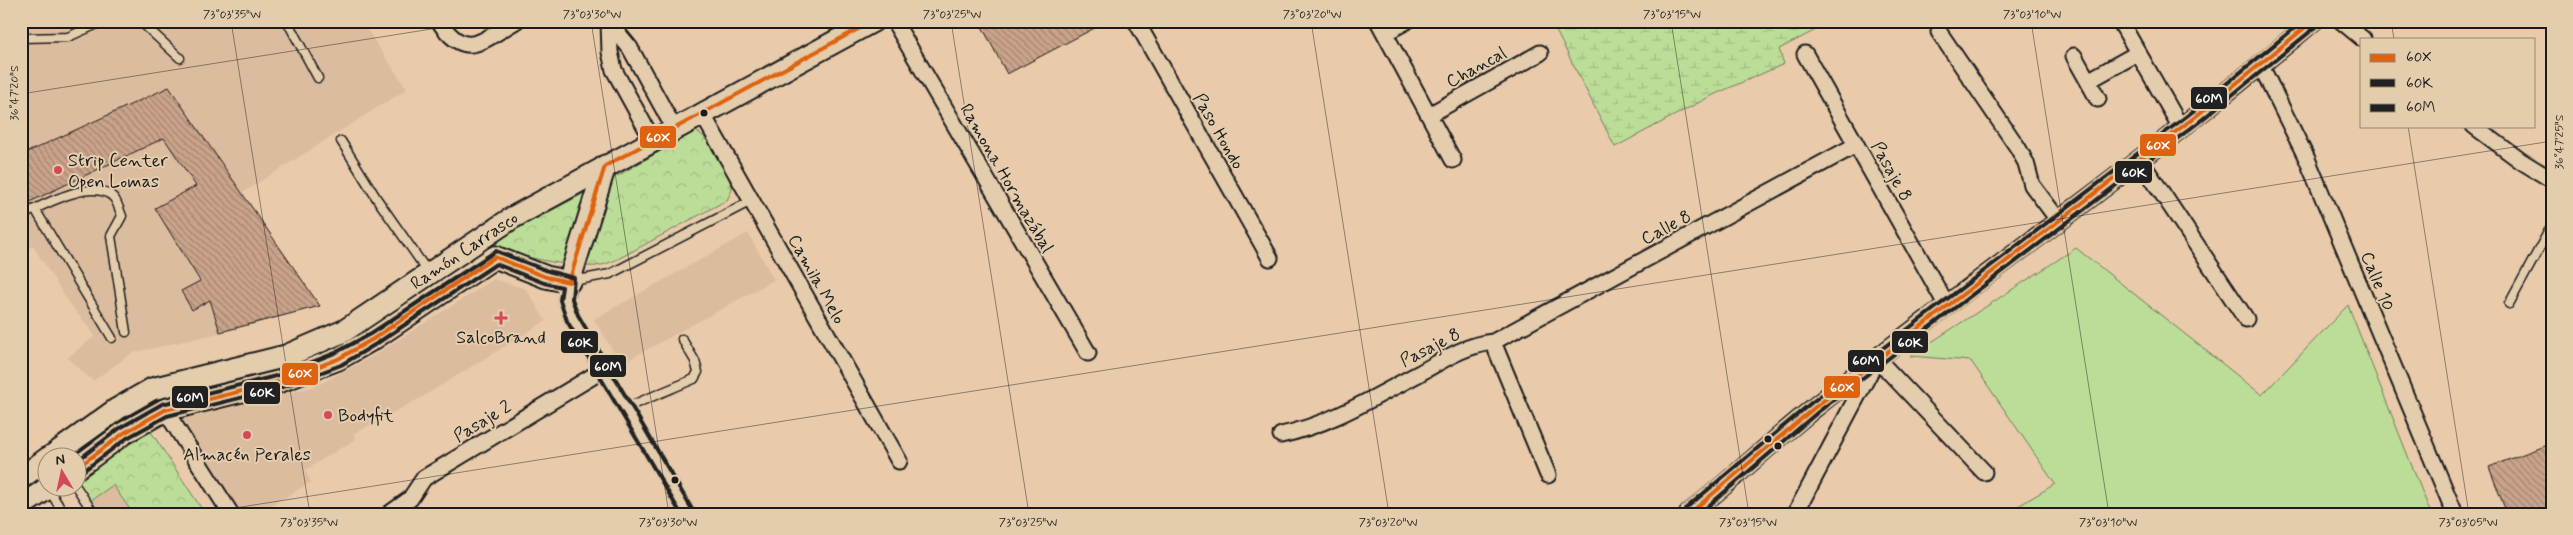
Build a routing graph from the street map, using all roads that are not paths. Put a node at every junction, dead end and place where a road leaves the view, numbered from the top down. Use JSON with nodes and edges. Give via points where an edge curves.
{"nodes":[{"id":1,"x":104,"y":21,"type":"edge"},
{"id":2,"x":140,"y":21,"type":"edge"},
{"id":3,"x":286,"y":21,"type":"edge"},
{"id":4,"x":439,"y":21,"type":"edge"},
{"id":5,"x":516,"y":21,"type":"edge"},
{"id":6,"x":873,"y":21,"type":"edge"},
{"id":7,"x":894,"y":21,"type":"edge"},
{"id":8,"x":1136,"y":21,"type":"edge"},
{"id":9,"x":1407,"y":21,"type":"edge"},
{"id":10,"x":2120,"y":21,"type":"edge"},
{"id":11,"x":2314,"y":21,"type":"edge"},
{"id":12,"x":2341,"y":21,"type":"edge"},
{"id":13,"x":609,"y":22,"type":"edge"},
{"id":14,"x":1382,"y":27,"type":"edge"},
{"id":15,"x":1940,"y":32,"type":"dead end"},
{"id":16,"x":21,"y":38,"type":"edge"},
{"id":17,"x":2362,"y":38,"type":"edge"},
{"id":18,"x":1540,"y":53,"type":"dead end"},
{"id":19,"x":2138,"y":53,"type":"junction"},
{"id":20,"x":1805,"y":54,"type":"dead end"},
{"id":21,"x":2074,"y":56,"type":"dead end"},
{"id":22,"x":180,"y":58,"type":"dead end"},
{"id":23,"x":2261,"y":66,"type":"junction"},
{"id":24,"x":318,"y":78,"type":"dead end"},
{"id":25,"x":2088,"y":81,"type":"junction"},
{"id":26,"x":2098,"y":99,"type":"dead end"},
{"id":27,"x":1429,"y":114,"type":"junction"},
{"id":28,"x":703,"y":115,"type":"junction"},
{"id":29,"x":2181,"y":128,"type":"junction"},
{"id":30,"x":2477,"y":128,"type":"edge"},
{"id":31,"x":675,"y":130,"type":"junction"},
{"id":32,"x":341,"y":141,"type":"dead end"},
{"id":33,"x":653,"y":141,"type":"junction"},
{"id":34,"x":1856,"y":145,"type":"junction"},
{"id":35,"x":1453,"y":160,"type":"dead end"},
{"id":36,"x":2140,"y":160,"type":"junction"},
{"id":37,"x":605,"y":166,"type":"junction"},
{"id":38,"x":2552,"y":180,"type":"edge"},
{"id":39,"x":751,"y":200,"type":"junction"},
{"id":40,"x":35,"y":209,"type":"junction"},
{"id":41,"x":21,"y":216,"type":"edge"},
{"id":42,"x":2059,"y":221,"type":"junction"},
{"id":43,"x":2552,"y":225,"type":"edge"},
{"id":44,"x":492,"y":230,"type":"junction"},
{"id":45,"x":495,"y":257,"type":"junction"},
{"id":46,"x":1270,"y":258,"type":"dead end"},
{"id":47,"x":430,"y":273,"type":"junction"},
{"id":48,"x":568,"y":282,"type":"junction"},
{"id":49,"x":2509,"y":304,"type":"dead end"},
{"id":50,"x":1947,"y":306,"type":"junction"},
{"id":51,"x":2246,"y":319,"type":"dead end"},
{"id":52,"x":126,"y":332,"type":"dead end"},
{"id":53,"x":112,"y":338,"type":"dead end"},
{"id":54,"x":682,"y":339,"type":"dead end"},
{"id":55,"x":1493,"y":342,"type":"junction"},
{"id":56,"x":1088,"y":353,"type":"dead end"},
{"id":57,"x":1876,"y":359,"type":"junction"},
{"id":58,"x":603,"y":370,"type":"junction"},
{"id":59,"x":625,"y":408,"type":"junction"},
{"id":60,"x":165,"y":410,"type":"junction"},
{"id":61,"x":1281,"y":435,"type":"dead end"},
{"id":62,"x":63,"y":448,"type":"edge"},
{"id":63,"x":88,"y":460,"type":"edge"},
{"id":64,"x":899,"y":461,"type":"dead end"},
{"id":65,"x":1984,"y":472,"type":"dead end"},
{"id":66,"x":1548,"y":475,"type":"dead end"},
{"id":67,"x":38,"y":495,"type":"edge"},
{"id":68,"x":54,"y":498,"type":"edge"},
{"id":69,"x":84,"y":498,"type":"edge"},
{"id":70,"x":21,"y":506,"type":"edge"},
{"id":71,"x":64,"y":514,"type":"edge"},
{"id":72,"x":94,"y":514,"type":"edge"},
{"id":73,"x":231,"y":514,"type":"edge"},
{"id":74,"x":390,"y":514,"type":"edge"},
{"id":75,"x":688,"y":514,"type":"edge"},
{"id":76,"x":1689,"y":514,"type":"edge"},
{"id":77,"x":1795,"y":514,"type":"edge"},
{"id":78,"x":2454,"y":514,"type":"edge"}],
"edges":[{"from":1,"to":16,"type":"lane","via":[[68,36]]},
{"from":2,"to":22,"type":"lane"},
{"from":3,"to":24,"type":"lane"},
{"from":4,"to":5,"type":"street","via":[[452,39],[468,45]]},
{"from":6,"to":28,"type":"main road","name":"Ramón Carrasco"},
{"from":7,"to":56,"type":"street","name":"Ramona Hormazábal"},
{"from":8,"to":46,"type":"street","name":"Paso Hondo"},
{"from":9,"to":14,"type":"street"},
{"from":10,"to":19,"type":"street"},
{"from":11,"to":23,"type":"street"},
{"from":12,"to":17,"type":"street"},
{"from":13,"to":31,"type":"street","via":[[630,48]]},
{"from":13,"to":33,"type":"street","via":[[614,70]]},
{"from":14,"to":27,"type":"street"},
{"from":15,"to":42,"type":"street","via":[[2024,157],[2032,186]]},
{"from":18,"to":27,"type":"street","name":"Chancal"},
{"from":19,"to":25,"type":"street"},
{"from":19,"to":29,"type":"street"},
{"from":20,"to":34,"type":"street","name":"Pasaje 8"},
{"from":21,"to":25,"type":"street"},
{"from":23,"to":29,"type":"street"},
{"from":23,"to":78,"type":"street","name":"Calle 10","via":[[2307,159]]},
{"from":25,"to":26,"type":"street"},
{"from":27,"to":35,"type":"street"},
{"from":28,"to":31,"type":"main road","name":"Ramón Carrasco"},
{"from":28,"to":39,"type":"street","name":"Camila Melo"},
{"from":29,"to":36,"type":"street"},
{"from":30,"to":38,"type":"street"},
{"from":31,"to":33,"type":"main road","name":"Ramón Carrasco"},
{"from":32,"to":47,"type":"lane","via":[[377,199]]},
{"from":33,"to":37,"type":"main road","name":"Ramón Carrasco"},
{"from":34,"to":50,"type":"street","name":"Pasaje 8"},
{"from":34,"to":55,"type":"street","name":"Calle 8"},
{"from":36,"to":42,"type":"street"},
{"from":36,"to":51,"type":"street"},
{"from":37,"to":44,"type":"main road","name":"Ramón Carrasco"},
{"from":37,"to":48,"type":"main road"},
{"from":39,"to":48,"type":"lane","via":[[610,274]]},
{"from":39,"to":64,"type":"street","name":"Camila Melo"},
{"from":40,"to":41,"type":"lane"},
{"from":40,"to":52,"type":"lane","via":[[79,192],[102,191],[114,198],[122,216],[111,236]]},
{"from":40,"to":53,"type":"lane"},
{"from":42,"to":50,"type":"street"},
{"from":43,"to":49,"type":"lane"},
{"from":44,"to":45,"type":"main road","via":[[488,243]]},
{"from":44,"to":47,"type":"main road","name":"Ramón Carrasco"},
{"from":45,"to":48,"type":"main road"},
{"from":45,"to":60,"type":"main road","name":"Ramón Carrasco","via":[[356,350],[319,368],[278,382]]},
{"from":47,"to":62,"type":"main road","name":"Ramón Carrasco","via":[[353,326],[308,348],[152,389],[117,409]]},
{"from":48,"to":58,"type":"street","via":[[568,309]]},
{"from":50,"to":57,"type":"street"},
{"from":54,"to":59,"type":"lane","via":[[695,361],[698,372],[694,378]]},
{"from":55,"to":61,"type":"street","name":"Pasaje 8","via":[[1462,350],[1335,418]]},
{"from":55,"to":66,"type":"street"},
{"from":57,"to":65,"type":"street"},
{"from":57,"to":76,"type":"street"},
{"from":57,"to":77,"type":"street"},
{"from":58,"to":59,"type":"street"},
{"from":58,"to":74,"type":"street","name":"Pasaje 2","via":[[424,478],[410,499]]},
{"from":59,"to":75,"type":"street"},
{"from":60,"to":63,"type":"main road","name":"Ramón Carrasco","via":[[124,433]]},
{"from":60,"to":73,"type":"street"},
{"from":67,"to":70,"type":"main road"},
{"from":68,"to":71,"type":"lane"},
{"from":69,"to":72,"type":"lane"}]}
